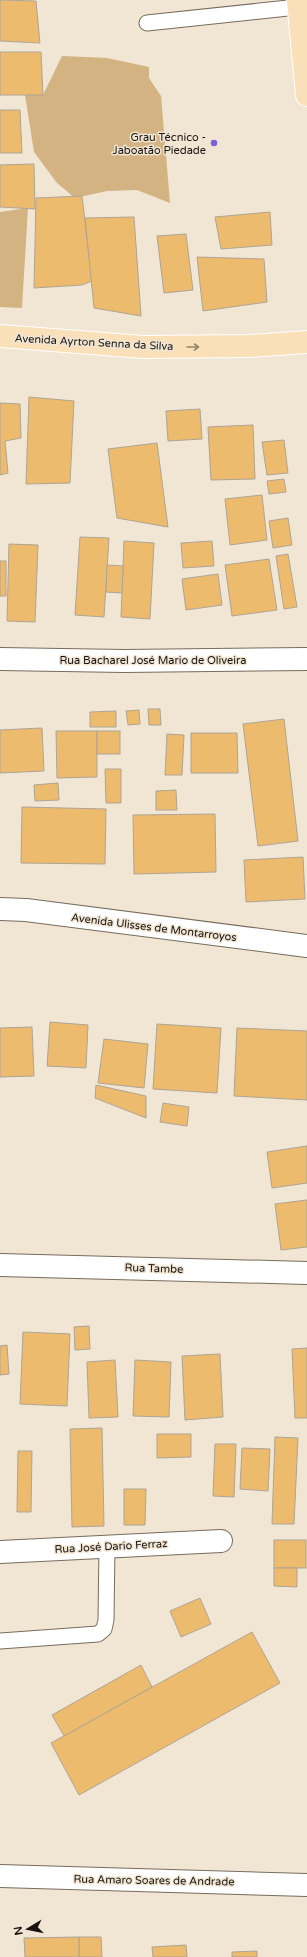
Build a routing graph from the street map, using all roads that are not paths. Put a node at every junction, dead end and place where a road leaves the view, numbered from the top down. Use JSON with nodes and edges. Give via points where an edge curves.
{"nodes":[{"id":1,"x":301,"y":4,"type":"edge"},
{"id":2,"x":147,"y":23,"type":"dead end"},
{"id":3,"x":304,"y":39,"type":"edge"},
{"id":4,"x":307,"y":95,"type":"edge"},
{"id":5,"x":0,"y":336,"type":"edge"},
{"id":6,"x":307,"y":342,"type":"edge"},
{"id":7,"x":307,"y":659,"type":"edge"},
{"id":8,"x":0,"y":660,"type":"edge"},
{"id":9,"x":0,"y":909,"type":"edge"},
{"id":10,"x":307,"y":946,"type":"edge"},
{"id":11,"x":0,"y":1265,"type":"edge"},
{"id":12,"x":307,"y":1273,"type":"edge"},
{"id":13,"x":222,"y":1541,"type":"dead end"},
{"id":14,"x":107,"y":1546,"type":"junction"},
{"id":15,"x":0,"y":1552,"type":"edge"},
{"id":16,"x":0,"y":1641,"type":"edge"},
{"id":17,"x":0,"y":1876,"type":"edge"},
{"id":18,"x":307,"y":1885,"type":"edge"}],
"edges":[{"from":1,"to":2,"type":"lane"},
{"from":1,"to":3,"type":"main road"},
{"from":3,"to":4,"type":"main road"},
{"from":5,"to":6,"type":"main road","name":"Avenida Ayrton Senna da Silva","one_way":true,"via":[[143,347],[250,346]]},
{"from":7,"to":8,"type":"street","name":"Rua Bacharel José Mario de Oliveira"},
{"from":9,"to":10,"type":"street","name":"Avenida Ulisses de Montarroyos","via":[[26,910]]},
{"from":11,"to":12,"type":"street","name":"Rua Tambe"},
{"from":13,"to":14,"type":"street","name":"Rua José Dario Ferraz"},
{"from":14,"to":15,"type":"street","name":"Rua José Dario Ferraz"},
{"from":14,"to":16,"type":"lane","via":[[104,1629],[98,1634]]},
{"from":17,"to":18,"type":"street","name":"Rua Amaro Soares de Andrade"}]}
